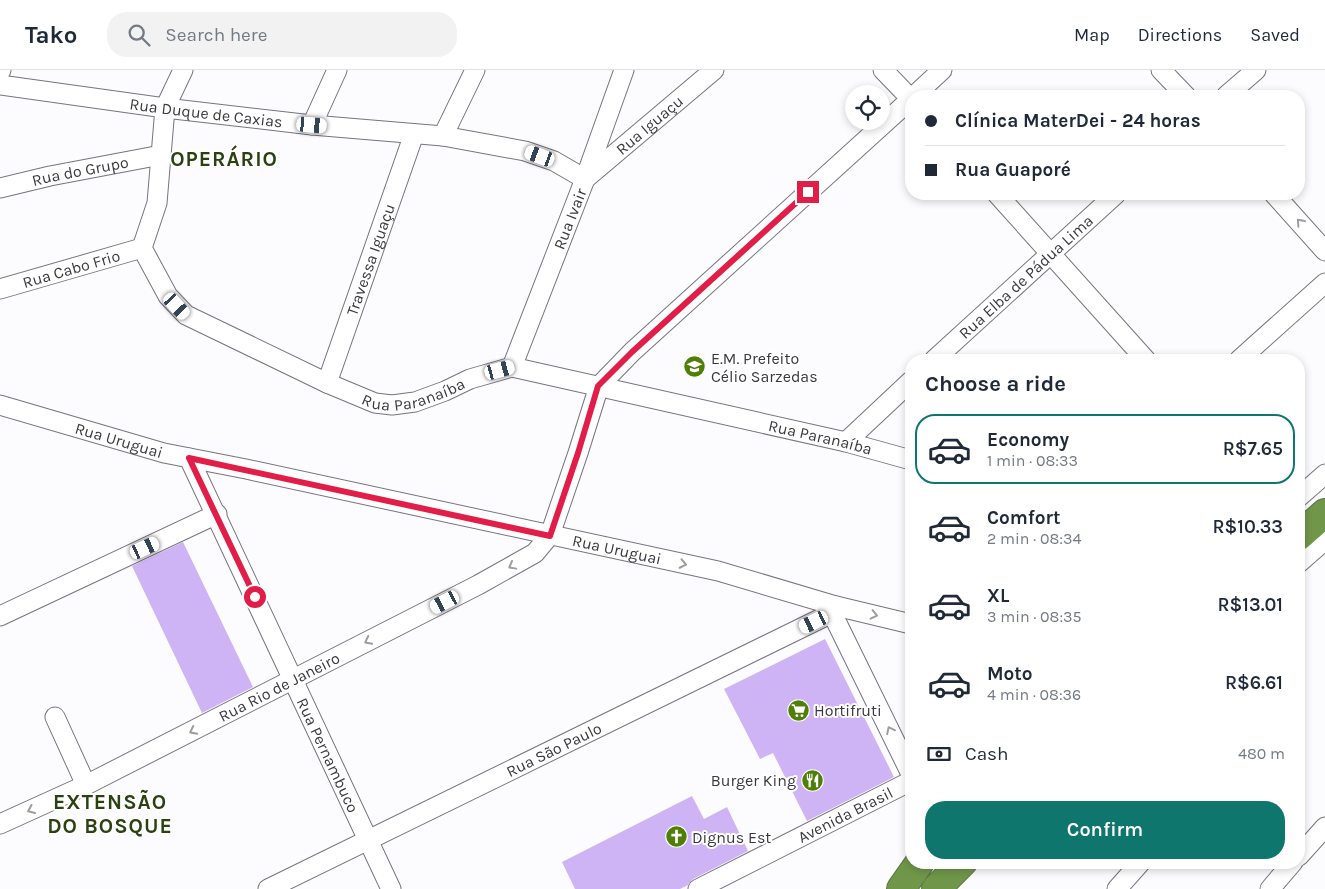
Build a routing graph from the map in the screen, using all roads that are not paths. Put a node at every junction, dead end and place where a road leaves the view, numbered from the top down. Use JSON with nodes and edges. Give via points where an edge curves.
{"nodes":[{"id":1,"x":183,"y":70,"type":"edge"},
{"id":2,"x":337,"y":70,"type":"edge"},
{"id":3,"x":474,"y":70,"type":"edge"},
{"id":4,"x":624,"y":70,"type":"edge"},
{"id":5,"x":714,"y":70,"type":"edge"},
{"id":6,"x":883,"y":70,"type":"edge"},
{"id":7,"x":942,"y":70,"type":"edge"},
{"id":8,"x":1161,"y":70,"type":"edge"},
{"id":9,"x":1256,"y":70,"type":"edge"},
{"id":10,"x":0,"y":85,"type":"edge"},
{"id":11,"x":920,"y":90,"type":"edge"},
{"id":12,"x":1180,"y":90,"type":"edge"},
{"id":13,"x":1233,"y":90,"type":"edge"},
{"id":14,"x":905,"y":93,"type":"edge"},
{"id":15,"x":905,"y":104,"type":"edge"},
{"id":16,"x":165,"y":108,"type":"junction"},
{"id":17,"x":312,"y":125,"type":"junction"},
{"id":18,"x":414,"y":134,"type":"junction"},
{"id":19,"x":443,"y":136,"type":"junction"},
{"id":20,"x":160,"y":155,"type":"junction"},
{"id":21,"x":585,"y":179,"type":"junction"},
{"id":22,"x":0,"y":188,"type":"edge"},
{"id":23,"x":1003,"y":200,"type":"edge"},
{"id":24,"x":1109,"y":200,"type":"edge"},
{"id":25,"x":1279,"y":200,"type":"edge"},
{"id":26,"x":142,"y":248,"type":"junction"},
{"id":27,"x":1325,"y":251,"type":"edge"},
{"id":28,"x":1051,"y":252,"type":"junction"},
{"id":29,"x":1325,"y":282,"type":"edge"},
{"id":30,"x":0,"y":289,"type":"edge"},
{"id":31,"x":940,"y":354,"type":"edge"},
{"id":32,"x":1141,"y":354,"type":"edge"},
{"id":33,"x":1246,"y":354,"type":"edge"},
{"id":34,"x":512,"y":367,"type":"junction"},
{"id":35,"x":327,"y":383,"type":"junction"},
{"id":36,"x":598,"y":386,"type":"junction"},
{"id":37,"x":905,"y":387,"type":"edge"},
{"id":38,"x":2,"y":408,"type":"edge"},
{"id":39,"x":846,"y":442,"type":"junction"},
{"id":40,"x":189,"y":458,"type":"junction"},
{"id":41,"x":905,"y":458,"type":"edge"},
{"id":42,"x":1325,"y":474,"type":"edge"},
{"id":43,"x":1305,"y":492,"type":"edge"},
{"id":44,"x":1325,"y":493,"type":"edge"},
{"id":45,"x":1305,"y":511,"type":"edge"},
{"id":46,"x":1325,"y":513,"type":"edge"},
{"id":47,"x":217,"y":514,"type":"junction"},
{"id":48,"x":550,"y":536,"type":"junction"},
{"id":49,"x":1317,"y":542,"type":"edge"},
{"id":50,"x":1305,"y":556,"type":"edge"},
{"id":51,"x":834,"y":610,"type":"junction"},
{"id":52,"x":0,"y":616,"type":"edge"},
{"id":53,"x":905,"y":623,"type":"edge"},
{"id":54,"x":294,"y":680,"type":"junction"},
{"id":55,"x":55,"y":717,"type":"dead end"},
{"id":56,"x":905,"y":761,"type":"edge"},
{"id":57,"x":905,"y":784,"type":"edge"},
{"id":58,"x":86,"y":785,"type":"junction"},
{"id":59,"x":0,"y":824,"type":"edge"},
{"id":60,"x":1325,"y":827,"type":"edge"},
{"id":61,"x":367,"y":840,"type":"junction"},
{"id":62,"x":1305,"y":849,"type":"edge"},
{"id":63,"x":914,"y":869,"type":"edge"},
{"id":64,"x":956,"y":869,"type":"edge"},
{"id":65,"x":1135,"y":869,"type":"edge"},
{"id":66,"x":1287,"y":869,"type":"edge"},
{"id":67,"x":899,"y":888,"type":"edge"},
{"id":68,"x":268,"y":889,"type":"edge"},
{"id":69,"x":391,"y":889,"type":"edge"},
{"id":70,"x":698,"y":889,"type":"edge"},
{"id":71,"x":936,"y":889,"type":"edge"},
{"id":72,"x":1117,"y":889,"type":"edge"},
{"id":73,"x":1270,"y":889,"type":"edge"}],
"edges":[{"from":1,"to":16,"type":"street"},
{"from":2,"to":17,"type":"street"},
{"from":3,"to":19,"type":"street"},
{"from":4,"to":21,"type":"street","name":"Rua Ivair"},
{"from":5,"to":21,"type":"street","name":"Rua Iguaçu"},
{"from":6,"to":14,"type":"street"},
{"from":7,"to":11,"type":"street"},
{"from":8,"to":12,"type":"street"},
{"from":9,"to":13,"type":"street"},
{"from":10,"to":16,"type":"street","name":"Rua Duque de Caxias"},
{"from":15,"to":36,"type":"street"},
{"from":16,"to":17,"type":"street","name":"Rua Duque de Caxias"},
{"from":16,"to":20,"type":"street"},
{"from":17,"to":18,"type":"street","name":"Rua Duque de Caxias"},
{"from":18,"to":19,"type":"street","name":"Rua Duque de Caxias"},
{"from":18,"to":35,"type":"street","name":"Travessa Iguaçu"},
{"from":19,"to":21,"type":"street","name":"Rua Duque de Caxias","via":[[525,151],[554,161]]},
{"from":20,"to":22,"type":"street","name":"Rua do Grupo"},
{"from":20,"to":26,"type":"street","via":[[158,202]]},
{"from":21,"to":34,"type":"street","name":"Rua Ivair"},
{"from":23,"to":28,"type":"street"},
{"from":24,"to":28,"type":"street","name":"Rua Elba de Pádua Lima"},
{"from":27,"to":25,"type":"street","one_way":true},
{"from":26,"to":30,"type":"street","name":"Rua Cabo Frio"},
{"from":26,"to":35,"type":"street","name":"Rua Paranaíba","via":[[168,296],[186,315]]},
{"from":28,"to":31,"type":"street","name":"Rua Elba de Pádua Lima"},
{"from":28,"to":32,"type":"street"},
{"from":29,"to":33,"type":"street"},
{"from":34,"to":35,"type":"street","name":"Rua Paranaíba","via":[[470,379],[415,402],[392,405],[375,403]]},
{"from":34,"to":36,"type":"street","name":"Rua Paranaíba"},
{"from":36,"to":39,"type":"street","name":"Rua Paranaíba"},
{"from":36,"to":48,"type":"street"},
{"from":37,"to":39,"type":"street"},
{"from":38,"to":40,"type":"street","name":"Rua Uruguai"},
{"from":39,"to":41,"type":"street","name":"Rua Paranaíba"},
{"from":40,"to":47,"type":"street","name":"Rua Pernambuco"},
{"from":40,"to":48,"type":"street","name":"Rua Uruguai"},
{"from":42,"to":43,"type":"street"},
{"from":44,"to":45,"type":"highway"},
{"from":46,"to":49,"type":"highway"},
{"from":47,"to":52,"type":"street"},
{"from":47,"to":54,"type":"street","name":"Rua Pernambuco"},
{"from":48,"to":51,"type":"street","name":"Rua Uruguai","one_way":true,"via":[[718,571]]},
{"from":48,"to":54,"type":"street","name":"Rua Rio de Janeiro","one_way":true,"via":[[535,553]]},
{"from":49,"to":50,"type":"street"},
{"from":51,"to":53,"type":"street","name":"Rua Uruguai","one_way":true},
{"from":56,"to":51,"type":"street","one_way":true},
{"from":51,"to":61,"type":"street","name":"Rua São Paulo"},
{"from":54,"to":58,"type":"street","name":"Rua Rio de Janeiro","one_way":true},
{"from":54,"to":61,"type":"street","name":"Rua Pernambuco"},
{"from":55,"to":58,"type":"street"},
{"from":57,"to":70,"type":"street","name":"Avenida Brasil"},
{"from":58,"to":59,"type":"street","name":"Rua Rio de Janeiro","one_way":true},
{"from":60,"to":62,"type":"street"},
{"from":61,"to":68,"type":"street","name":"Rua São Paulo"},
{"from":61,"to":69,"type":"street","name":"Rua Pernambuco"},
{"from":63,"to":67,"type":"highway"},
{"from":64,"to":71,"type":"highway"},
{"from":65,"to":72,"type":"street"},
{"from":66,"to":73,"type":"street"}]}
